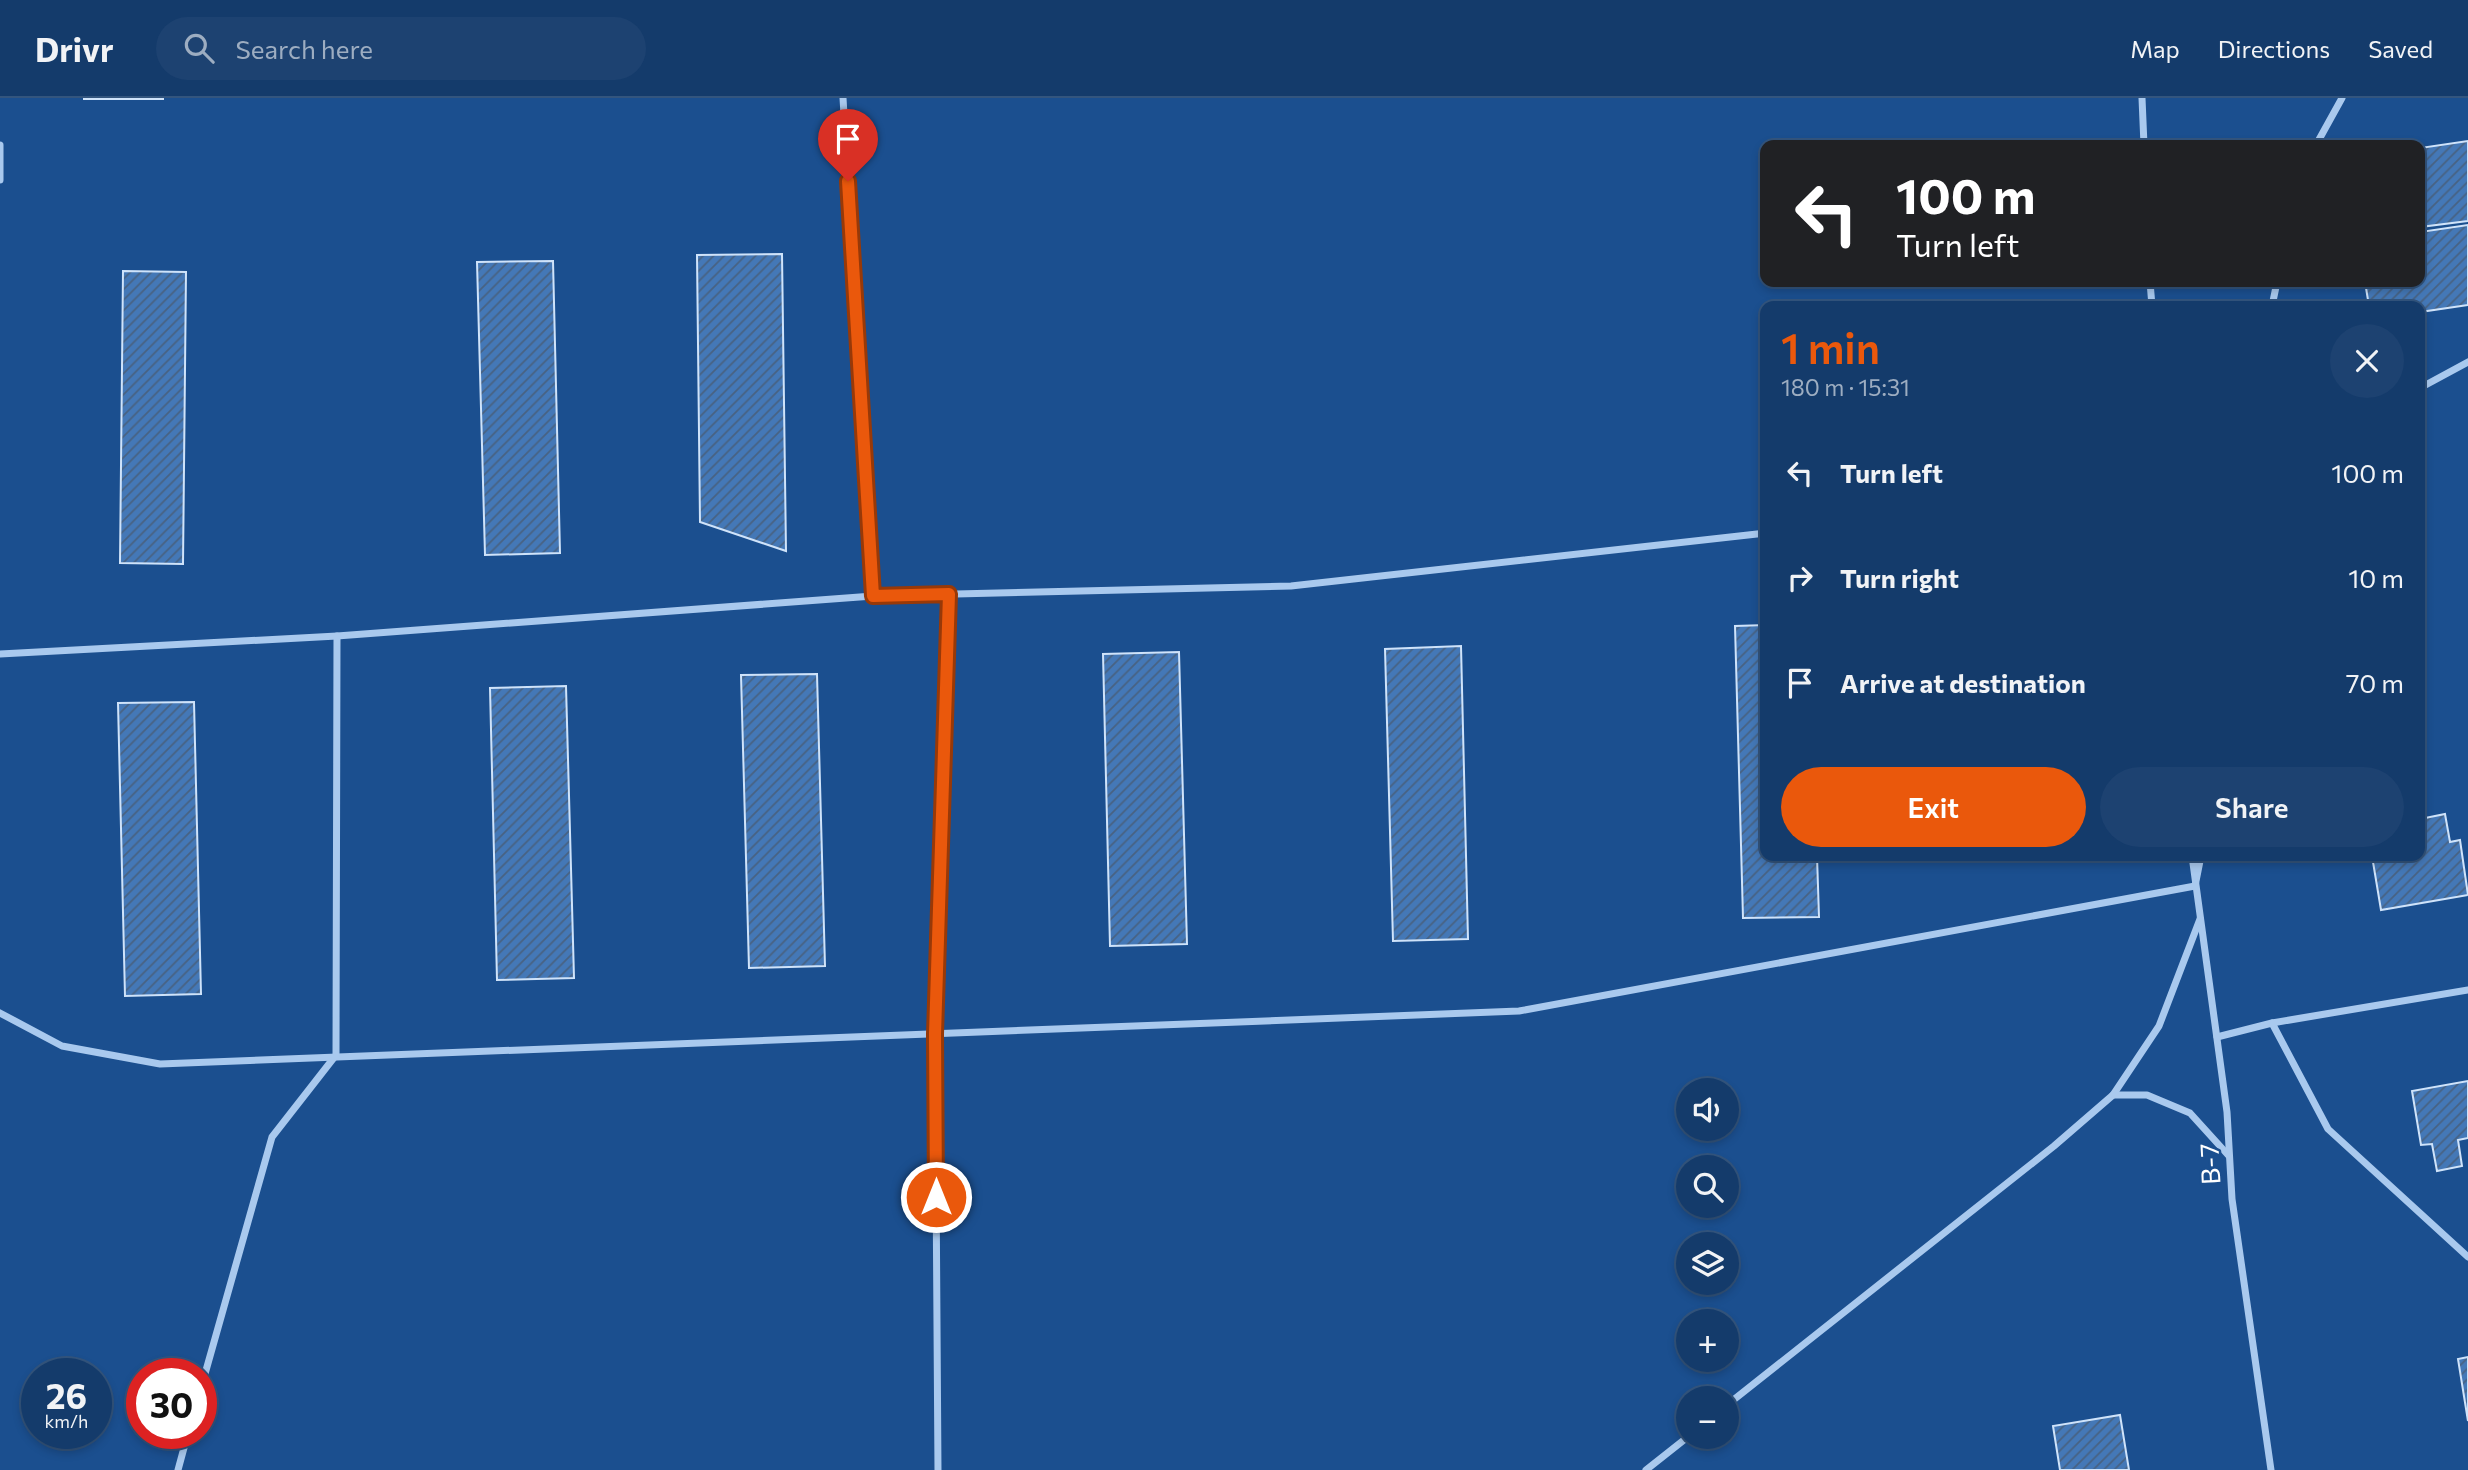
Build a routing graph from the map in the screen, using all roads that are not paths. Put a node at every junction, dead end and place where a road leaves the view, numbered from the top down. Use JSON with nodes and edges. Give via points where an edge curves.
{"nodes":[{"id":1,"x":843,"y":98,"type":"edge"},
{"id":2,"x":2142,"y":98,"type":"edge"},
{"id":3,"x":2342,"y":98,"type":"edge"},
{"id":4,"x":2144,"y":140,"type":"edge"},
{"id":5,"x":2319,"y":140,"type":"edge"},
{"id":6,"x":0,"y":145,"type":"edge"},
{"id":7,"x":0,"y":180,"type":"edge"},
{"id":8,"x":2468,"y":362,"type":"edge"},
{"id":9,"x":2425,"y":385,"type":"edge"},
{"id":10,"x":1760,"y":534,"type":"edge"},
{"id":11,"x":949,"y":594,"type":"junction"},
{"id":12,"x":873,"y":596,"type":"junction"},
{"id":13,"x":337,"y":636,"type":"junction"},
{"id":14,"x":0,"y":654,"type":"edge"},
{"id":15,"x":2192,"y":861,"type":"edge"},
{"id":16,"x":2200,"y":861,"type":"edge"},
{"id":17,"x":2195,"y":886,"type":"junction"},
{"id":18,"x":2200,"y":919,"type":"junction"},
{"id":19,"x":2468,"y":990,"type":"edge"},
{"id":20,"x":0,"y":1013,"type":"edge"},
{"id":21,"x":2272,"y":1023,"type":"junction"},
{"id":22,"x":935,"y":1034,"type":"junction"},
{"id":23,"x":2217,"y":1037,"type":"junction"},
{"id":24,"x":336,"y":1055,"type":"junction"},
{"id":25,"x":2113,"y":1095,"type":"junction"},
{"id":26,"x":2230,"y":1157,"type":"junction"},
{"id":27,"x":2468,"y":1257,"type":"edge"},
{"id":28,"x":209,"y":1358,"type":"edge"},
{"id":29,"x":1739,"y":1396,"type":"edge"},
{"id":30,"x":1676,"y":1446,"type":"edge"},
{"id":31,"x":184,"y":1449,"type":"edge"},
{"id":32,"x":178,"y":1470,"type":"edge"},
{"id":33,"x":938,"y":1470,"type":"edge"},
{"id":34,"x":1646,"y":1470,"type":"edge"},
{"id":35,"x":2272,"y":1470,"type":"edge"}],
"edges":[{"from":1,"to":12,"type":"street"},
{"from":2,"to":4,"type":"street"},
{"from":3,"to":5,"type":"street"},
{"from":6,"to":7,"type":"street"},
{"from":8,"to":9,"type":"street"},
{"from":10,"to":11,"type":"street","via":[[1292,586]]},
{"from":11,"to":12,"type":"street"},
{"from":11,"to":22,"type":"street"},
{"from":12,"to":13,"type":"street"},
{"from":13,"to":14,"type":"street"},
{"from":13,"to":24,"type":"street"},
{"from":15,"to":17,"type":"street","name":"B-7"},
{"from":16,"to":17,"type":"street"},
{"from":17,"to":18,"type":"street","name":"B-7"},
{"from":17,"to":22,"type":"street","via":[[1519,1011]]},
{"from":18,"to":23,"type":"street","name":"B-7"},
{"from":18,"to":25,"type":"street","via":[[2159,1026]]},
{"from":19,"to":21,"type":"street"},
{"from":20,"to":24,"type":"street","via":[[62,1046],[160,1064]]},
{"from":21,"to":23,"type":"street"},
{"from":21,"to":27,"type":"street","via":[[2328,1129]]},
{"from":22,"to":24,"type":"street"},
{"from":22,"to":33,"type":"street"},
{"from":23,"to":26,"type":"street","name":"B-7"},
{"from":24,"to":28,"type":"street","via":[[272,1137]]},
{"from":25,"to":26,"type":"street","via":[[2147,1095],[2190,1113]]},
{"from":25,"to":29,"type":"street"},
{"from":26,"to":35,"type":"street","name":"B-7","via":[[2232,1199]]},
{"from":30,"to":34,"type":"street"},
{"from":31,"to":32,"type":"street"}]}
